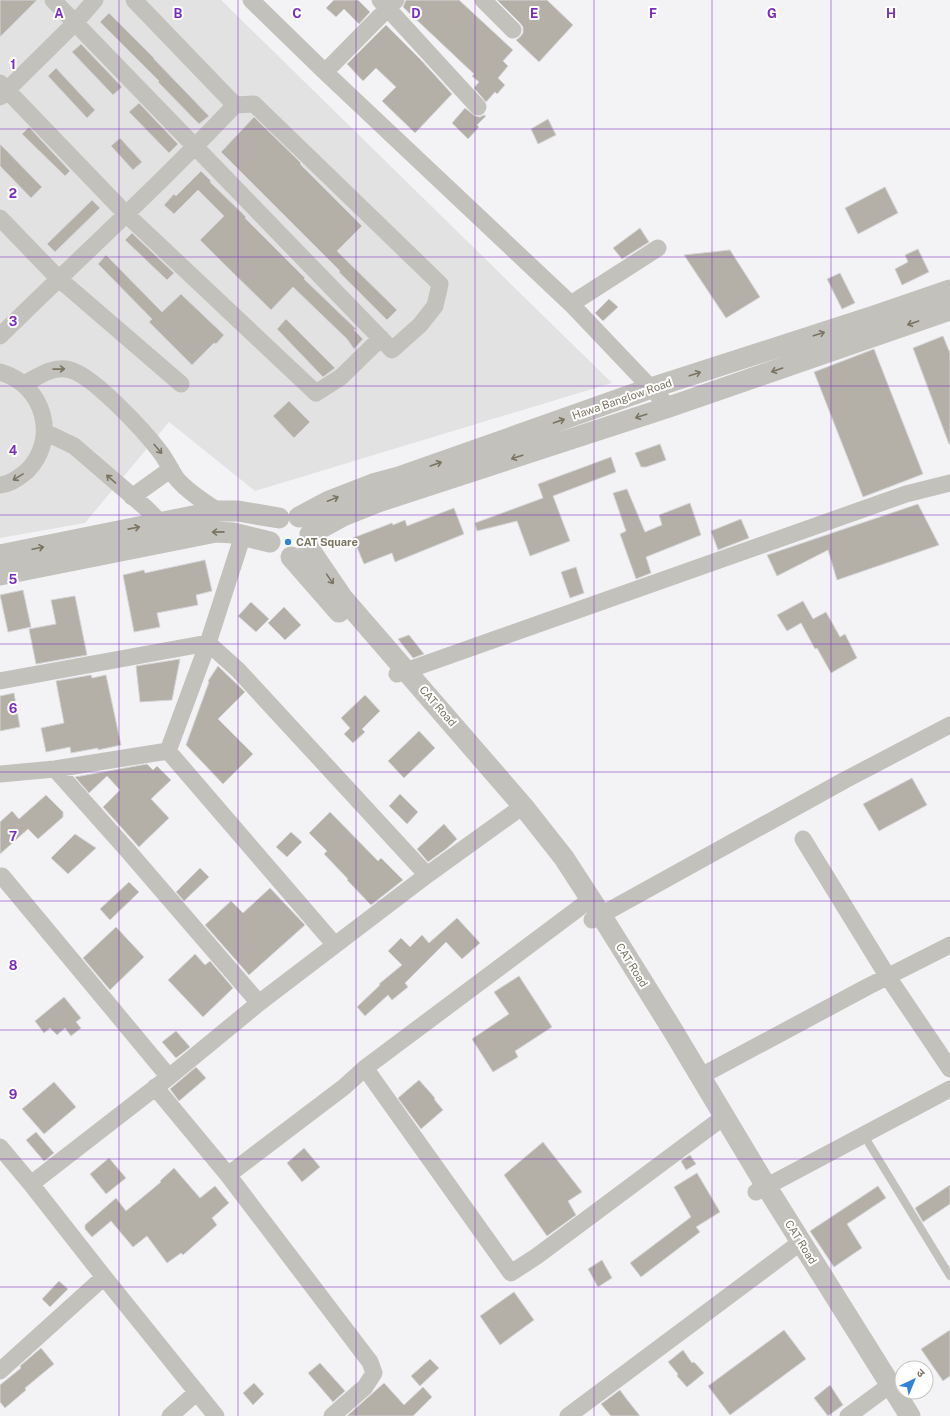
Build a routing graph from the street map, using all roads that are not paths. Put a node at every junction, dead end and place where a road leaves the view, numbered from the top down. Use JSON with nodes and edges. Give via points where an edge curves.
{"nodes":[{"id":1,"x":53,"y":0,"type":"edge"},
{"id":2,"x":95,"y":0,"type":"edge"},
{"id":3,"x":134,"y":0,"type":"edge"},
{"id":4,"x":251,"y":0,"type":"edge"},
{"id":5,"x":484,"y":0,"type":"edge"},
{"id":6,"x":388,"y":3,"type":"edge"},
{"id":7,"x":75,"y":23,"type":"junction"},
{"id":8,"x":513,"y":30,"type":"dead end"},
{"id":9,"x":325,"y":72,"type":"junction"},
{"id":10,"x":2,"y":90,"type":"edge"},
{"id":11,"x":235,"y":105,"type":"junction"},
{"id":12,"x":478,"y":107,"type":"dead end"},
{"id":13,"x":195,"y":148,"type":"junction"},
{"id":14,"x":126,"y":214,"type":"junction"},
{"id":15,"x":0,"y":218,"type":"edge"},
{"id":16,"x":658,"y":248,"type":"dead end"},
{"id":17,"x":58,"y":278,"type":"junction"},
{"id":18,"x":950,"y":290,"type":"edge"},
{"id":19,"x":571,"y":304,"type":"junction"},
{"id":20,"x":950,"y":310,"type":"edge"},
{"id":21,"x":0,"y":336,"type":"edge"},
{"id":22,"x":380,"y":338,"type":"junction"},
{"id":23,"x":0,"y":372,"type":"edge"},
{"id":24,"x":24,"y":384,"type":"junction"},
{"id":25,"x":180,"y":384,"type":"dead end"},
{"id":26,"x":651,"y":388,"type":"junction"},
{"id":27,"x":669,"y":407,"type":"junction"},
{"id":28,"x":45,"y":432,"type":"junction"},
{"id":29,"x":171,"y":469,"type":"junction"},
{"id":30,"x":950,"y":483,"type":"edge"},
{"id":31,"x":0,"y":485,"type":"edge"},
{"id":32,"x":402,"y":485,"type":"junction"},
{"id":33,"x":132,"y":497,"type":"junction"},
{"id":34,"x":218,"y":511,"type":"junction"},
{"id":35,"x":163,"y":532,"type":"junction"},
{"id":36,"x":243,"y":535,"type":"junction"},
{"id":37,"x":297,"y":535,"type":"junction"},
{"id":38,"x":0,"y":556,"type":"edge"},
{"id":39,"x":0,"y":574,"type":"edge"},
{"id":40,"x":208,"y":643,"type":"junction"},
{"id":41,"x":402,"y":673,"type":"junction"},
{"id":42,"x":0,"y":681,"type":"edge"},
{"id":43,"x":950,"y":725,"type":"edge"},
{"id":44,"x":168,"y":751,"type":"junction"},
{"id":45,"x":55,"y":769,"type":"junction"},
{"id":46,"x":0,"y":774,"type":"edge"},
{"id":47,"x":519,"y":809,"type":"junction"},
{"id":48,"x":803,"y":839,"type":"dead end"},
{"id":49,"x":427,"y":875,"type":"junction"},
{"id":50,"x":1,"y":876,"type":"edge"},
{"id":51,"x":592,"y":910,"type":"junction"},
{"id":52,"x":335,"y":945,"type":"junction"},
{"id":53,"x":950,"y":945,"type":"edge"},
{"id":54,"x":888,"y":977,"type":"junction"},
{"id":55,"x":259,"y":1003,"type":"junction"},
{"id":56,"x":365,"y":1068,"type":"junction"},
{"id":57,"x":950,"y":1069,"type":"edge"},
{"id":58,"x":701,"y":1076,"type":"junction"},
{"id":59,"x":169,"y":1077,"type":"junction"},
{"id":60,"x":155,"y":1087,"type":"junction"},
{"id":61,"x":950,"y":1089,"type":"edge"},
{"id":62,"x":720,"y":1120,"type":"junction"},
{"id":63,"x":863,"y":1134,"type":"junction"},
{"id":64,"x":0,"y":1147,"type":"edge"},
{"id":65,"x":228,"y":1175,"type":"junction"},
{"id":66,"x":31,"y":1184,"type":"junction"},
{"id":67,"x":761,"y":1189,"type":"junction"},
{"id":68,"x":796,"y":1246,"type":"junction"},
{"id":69,"x":950,"y":1276,"type":"edge"},
{"id":70,"x":104,"y":1277,"type":"junction"},
{"id":71,"x":0,"y":1371,"type":"edge"},
{"id":72,"x":885,"y":1389,"type":"junction"},
{"id":73,"x":197,"y":1392,"type":"junction"},
{"id":74,"x":170,"y":1416,"type":"edge"},
{"id":75,"x":216,"y":1416,"type":"edge"},
{"id":76,"x":332,"y":1416,"type":"edge"},
{"id":77,"x":568,"y":1416,"type":"edge"},
{"id":78,"x":848,"y":1416,"type":"edge"},
{"id":79,"x":895,"y":1416,"type":"edge"},
{"id":80,"x":910,"y":1416,"type":"edge"}],
"edges":[{"from":1,"to":7,"type":"street"},
{"from":2,"to":7,"type":"street"},
{"from":3,"to":11,"type":"street"},
{"from":4,"to":9,"type":"street"},
{"from":5,"to":8,"type":"street"},
{"from":6,"to":9,"type":"street"},
{"from":6,"to":12,"type":"street"},
{"from":7,"to":10,"type":"street"},
{"from":7,"to":13,"type":"street"},
{"from":9,"to":19,"type":"street"},
{"from":10,"to":14,"type":"street"},
{"from":11,"to":13,"type":"street"},
{"from":11,"to":22,"type":"street","via":[[254,104],[440,284],[435,306],[420,325],[392,350]]},
{"from":13,"to":14,"type":"street"},
{"from":13,"to":22,"type":"street"},
{"from":14,"to":17,"type":"street"},
{"from":14,"to":22,"type":"street","via":[[316,393],[341,377]]},
{"from":15,"to":17,"type":"street"},
{"from":16,"to":19,"type":"street"},
{"from":17,"to":21,"type":"street"},
{"from":17,"to":25,"type":"street"},
{"from":26,"to":18,"type":"street","name":"Hawa Banglow Road","one_way":true},
{"from":19,"to":26,"type":"street"},
{"from":20,"to":27,"type":"street","name":"Hawa Banglow Road","one_way":true},
{"from":23,"to":24,"type":"street"},
{"from":24,"to":28,"type":"street","via":[[36,398],[43,414]]},
{"from":24,"to":29,"type":"street","one_way":true,"via":[[52,369],[68,369],[87,378],[121,407],[161,453]]},
{"from":26,"to":27,"type":"street"},
{"from":32,"to":26,"type":"street","name":"Hawa Banglow Road","one_way":true},
{"from":27,"to":32,"type":"street","name":"Hawa Banglow Road","one_way":true},
{"from":28,"to":31,"type":"street","one_way":true,"via":[[41,449],[33,465],[20,477]]},
{"from":33,"to":28,"type":"street","one_way":true,"via":[[74,446]]},
{"from":29,"to":33,"type":"street"},
{"from":29,"to":34,"type":"street","via":[[192,494]]},
{"from":30,"to":41,"type":"street","via":[[906,494]]},
{"from":32,"to":37,"type":"street","name":"Hawa Banglow Road","via":[[378,502]]},
{"from":33,"to":35,"type":"street"},
{"from":34,"to":35,"type":"street"},
{"from":34,"to":37,"type":"street","via":[[238,511]]},
{"from":36,"to":35,"type":"street","one_way":true},
{"from":38,"to":35,"type":"street","one_way":true},
{"from":35,"to":39,"type":"street"},
{"from":36,"to":37,"type":"street","name":"CAT Road","via":[[270,542],[278,553],[284,556]]},
{"from":36,"to":40,"type":"street"},
{"from":37,"to":41,"type":"street","name":"CAT Road"},
{"from":40,"to":42,"type":"street"},
{"from":40,"to":44,"type":"street"},
{"from":40,"to":49,"type":"street","via":[[238,670]]},
{"from":41,"to":47,"type":"street","name":"CAT Road"},
{"from":43,"to":51,"type":"street"},
{"from":44,"to":45,"type":"street"},
{"from":44,"to":52,"type":"street"},
{"from":45,"to":46,"type":"street"},
{"from":45,"to":55,"type":"street"},
{"from":47,"to":49,"type":"street"},
{"from":47,"to":51,"type":"street","name":"CAT Road","via":[[543,849]]},
{"from":48,"to":54,"type":"street"},
{"from":49,"to":52,"type":"street"},
{"from":50,"to":59,"type":"street"},
{"from":51,"to":56,"type":"street"},
{"from":51,"to":58,"type":"street","name":"CAT Road"},
{"from":51,"to":62,"type":"street","name":"CAT Road"},
{"from":52,"to":55,"type":"street"},
{"from":53,"to":54,"type":"street"},
{"from":54,"to":57,"type":"street"},
{"from":54,"to":58,"type":"street"},
{"from":55,"to":59,"type":"street"},
{"from":56,"to":62,"type":"street","via":[[511,1273]]},
{"from":56,"to":65,"type":"street","via":[[344,1087]]},
{"from":58,"to":62,"type":"street","name":"CAT Road"},
{"from":59,"to":60,"type":"street"},
{"from":60,"to":65,"type":"street"},
{"from":60,"to":66,"type":"street"},
{"from":61,"to":63,"type":"street"},
{"from":62,"to":67,"type":"street","name":"CAT Road"},
{"from":63,"to":67,"type":"street"},
{"from":63,"to":69,"type":"lane"},
{"from":64,"to":66,"type":"street"},
{"from":65,"to":76,"type":"street","via":[[370,1362],[374,1373],[365,1387]]},
{"from":66,"to":70,"type":"street"},
{"from":67,"to":68,"type":"street","name":"CAT Road"},
{"from":68,"to":72,"type":"street","name":"CAT Road"},
{"from":68,"to":77,"type":"street"},
{"from":70,"to":71,"type":"street"},
{"from":70,"to":73,"type":"street"},
{"from":72,"to":78,"type":"street"},
{"from":72,"to":79,"type":"street","name":"CAT Road"},
{"from":72,"to":80,"type":"street","name":"CAT Road"},
{"from":73,"to":74,"type":"street"},
{"from":73,"to":75,"type":"street"}]}
